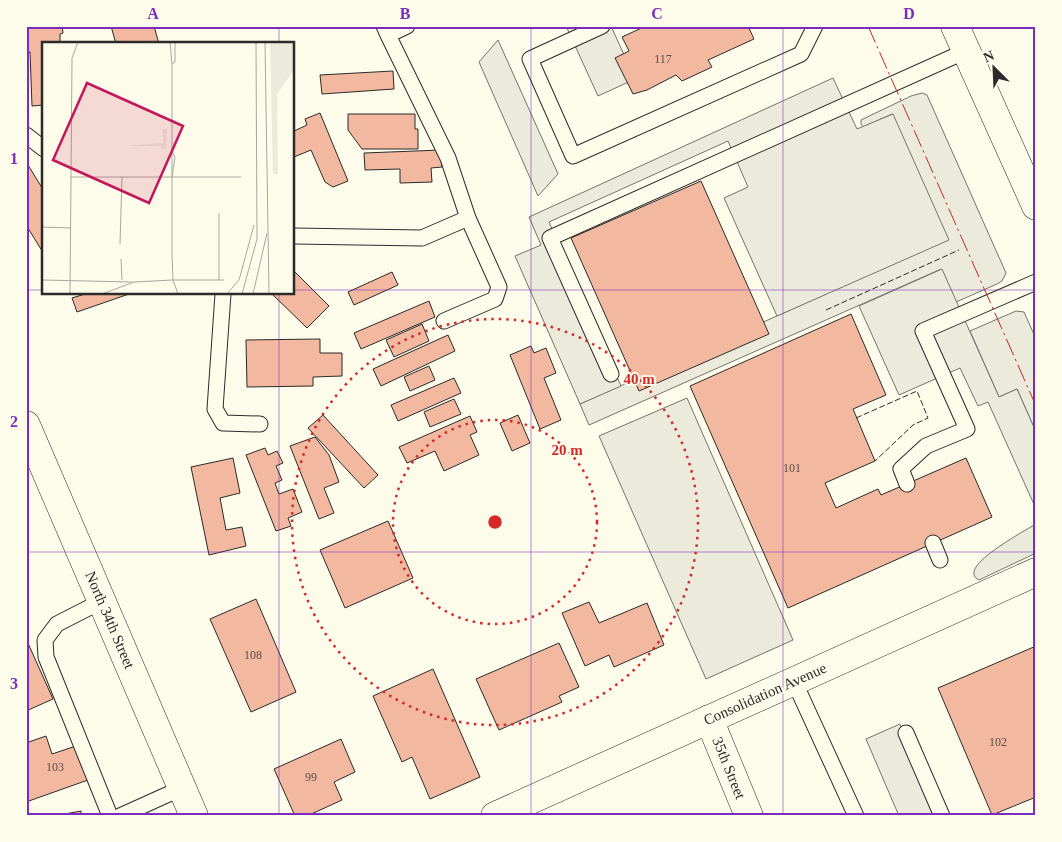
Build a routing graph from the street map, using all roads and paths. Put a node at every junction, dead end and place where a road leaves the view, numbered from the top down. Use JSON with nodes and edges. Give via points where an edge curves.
{"nodes":[{"id":1,"x":407,"y":26,"type":"edge"},
{"id":2,"x":602,"y":26,"type":"edge"},
{"id":3,"x":816,"y":26,"type":"edge"},
{"id":4,"x":955,"y":26,"type":"edge"},
{"id":5,"x":386,"y":30,"type":"edge"},
{"id":6,"x":966,"y":51,"type":"junction"},
{"id":7,"x":26,"y":135,"type":"edge"},
{"id":8,"x":42,"y":147,"type":"edge"},
{"id":9,"x":1036,"y":206,"type":"edge"},
{"id":10,"x":468,"y":218,"type":"junction"},
{"id":11,"x":295,"y":236,"type":"edge"},
{"id":12,"x":1036,"y":282,"type":"edge"},
{"id":13,"x":223,"y":295,"type":"edge"},
{"id":14,"x":444,"y":321,"type":"dead end"},
{"id":15,"x":611,"y":374,"type":"dead end"},
{"id":16,"x":260,"y":424,"type":"dead end"},
{"id":17,"x":27,"y":431,"type":"edge"},
{"id":18,"x":907,"y":484,"type":"dead end"},
{"id":19,"x":933,"y":543,"type":"dead end"},
{"id":20,"x":940,"y":560,"type":"dead end"},
{"id":21,"x":1036,"y":572,"type":"edge"},
{"id":22,"x":102,"y":602,"type":"junction"},
{"id":23,"x":794,"y":681,"type":"junction"},
{"id":24,"x":709,"y":719,"type":"junction"},
{"id":25,"x":906,"y":733,"type":"dead end"},
{"id":26,"x":182,"y":788,"type":"junction"},
{"id":27,"x":110,"y":816,"type":"edge"},
{"id":28,"x":120,"y":816,"type":"edge"},
{"id":29,"x":194,"y":816,"type":"edge"},
{"id":30,"x":495,"y":816,"type":"edge"},
{"id":31,"x":749,"y":816,"type":"edge"},
{"id":32,"x":856,"y":816,"type":"edge"},
{"id":33,"x":942,"y":816,"type":"edge"}],
"edges":[{"from":1,"to":5,"type":"lane"},
{"from":2,"to":3,"type":"lane","via":[[530,59],[574,156],[801,54]]},
{"from":4,"to":6,"type":"street"},
{"from":5,"to":10,"type":"lane","via":[[448,158]]},
{"from":6,"to":9,"type":"street"},
{"from":6,"to":15,"type":"lane","via":[[550,238]]},
{"from":7,"to":8,"type":"lane"},
{"from":10,"to":11,"type":"lane","via":[[422,238]]},
{"from":10,"to":14,"type":"lane","via":[[499,287],[496,299]]},
{"from":12,"to":18,"type":"lane","via":[[923,331],[967,429],[926,446],[901,468]]},
{"from":13,"to":16,"type":"lane","via":[[215,408],[224,423]]},
{"from":17,"to":22,"type":"street","name":"North 34th Street"},
{"from":19,"to":20,"type":"lane"},
{"from":21,"to":23,"type":"street","name":"Consolidation Avenue"},
{"from":22,"to":26,"type":"street","name":"North 34th Street"},
{"from":22,"to":27,"type":"lane","via":[[57,624],[45,640],[46,657]]},
{"from":23,"to":24,"type":"street","name":"Consolidation Avenue"},
{"from":23,"to":32,"type":"lane"},
{"from":24,"to":30,"type":"street","name":"Consolidation Avenue"},
{"from":24,"to":31,"type":"street","name":"35th Street"},
{"from":25,"to":33,"type":"lane"},
{"from":26,"to":28,"type":"lane"},
{"from":26,"to":29,"type":"street","name":"North 34th Street"}]}
